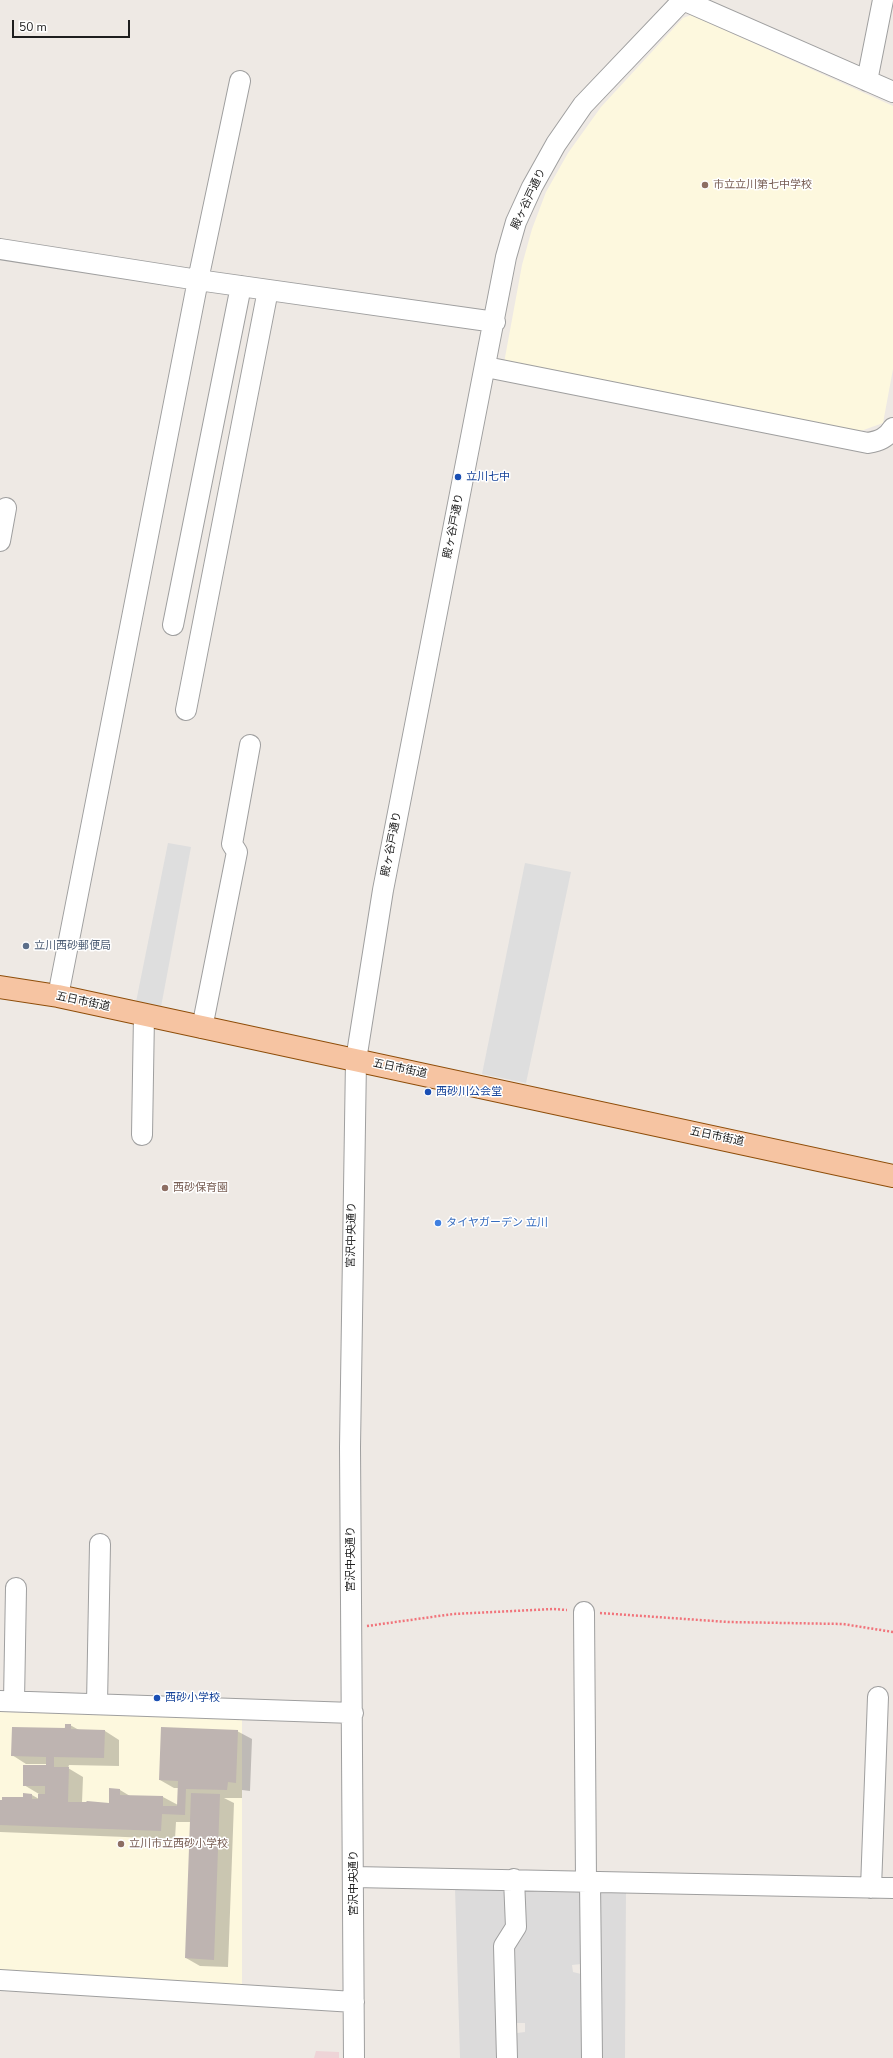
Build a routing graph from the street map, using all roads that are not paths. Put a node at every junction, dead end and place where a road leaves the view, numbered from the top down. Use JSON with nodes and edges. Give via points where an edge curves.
{"nodes":[{"id":1,"x":683,"y":0,"type":"edge"},
{"id":2,"x":883,"y":0,"type":"edge"},
{"id":3,"x":240,"y":81,"type":"dead end"},
{"id":4,"x":867,"y":81,"type":"junction"},
{"id":5,"x":893,"y":92,"type":"edge"},
{"id":6,"x":0,"y":249,"type":"edge"},
{"id":7,"x":198,"y":280,"type":"junction"},
{"id":8,"x":241,"y":286,"type":"junction"},
{"id":9,"x":268,"y":290,"type":"junction"},
{"id":10,"x":495,"y":322,"type":"junction"},
{"id":11,"x":486,"y":367,"type":"junction"},
{"id":12,"x":893,"y":428,"type":"edge"},
{"id":13,"x":6,"y":508,"type":"dead end"},
{"id":14,"x":0,"y":541,"type":"edge"},
{"id":15,"x":185,"y":566,"type":"junction"},
{"id":16,"x":213,"y":572,"type":"junction"},
{"id":17,"x":173,"y":625,"type":"dead end"},
{"id":18,"x":186,"y":710,"type":"dead end"},
{"id":19,"x":250,"y":745,"type":"dead end"},
{"id":20,"x":0,"y":987,"type":"edge"},
{"id":21,"x":58,"y":996,"type":"junction"},
{"id":22,"x":144,"y":1015,"type":"junction"},
{"id":23,"x":202,"y":1028,"type":"junction"},
{"id":24,"x":356,"y":1060,"type":"junction"},
{"id":25,"x":142,"y":1135,"type":"dead end"},
{"id":26,"x":893,"y":1176,"type":"edge"},
{"id":27,"x":100,"y":1544,"type":"dead end"},
{"id":28,"x":16,"y":1588,"type":"dead end"},
{"id":29,"x":584,"y":1612,"type":"road end"},
{"id":30,"x":878,"y":1697,"type":"dead end"},
{"id":31,"x":7,"y":1701,"type":"edge"},
{"id":32,"x":97,"y":1704,"type":"junction"},
{"id":33,"x":353,"y":1713,"type":"junction"},
{"id":34,"x":354,"y":1877,"type":"junction"},
{"id":35,"x":514,"y":1879,"type":"junction"},
{"id":36,"x":588,"y":1882,"type":"junction"},
{"id":37,"x":870,"y":1888,"type":"junction"},
{"id":38,"x":893,"y":1888,"type":"edge"},
{"id":39,"x":0,"y":1980,"type":"edge"},
{"id":40,"x":354,"y":2002,"type":"junction"},
{"id":41,"x":354,"y":2058,"type":"edge"},
{"id":42,"x":507,"y":2058,"type":"edge"},
{"id":43,"x":592,"y":2058,"type":"edge"}],
"edges":[{"from":1,"to":4,"type":"street"},
{"from":1,"to":10,"type":"street","name":"殿ヶ谷戸通り","via":[[583,105],[556,144],[516,222],[506,257]]},
{"from":2,"to":4,"type":"street"},
{"from":3,"to":7,"type":"street"},
{"from":4,"to":5,"type":"street"},
{"from":6,"to":7,"type":"street"},
{"from":7,"to":8,"type":"street"},
{"from":7,"to":21,"type":"street"},
{"from":8,"to":9,"type":"street"},
{"from":8,"to":15,"type":"street"},
{"from":9,"to":10,"type":"street"},
{"from":9,"to":16,"type":"street"},
{"from":10,"to":11,"type":"street","name":"殿ヶ谷戸通り"},
{"from":11,"to":12,"type":"street","via":[[868,443],[880,441]]},
{"from":11,"to":24,"type":"street","name":"殿ヶ谷戸通り","via":[[383,890]]},
{"from":13,"to":14,"type":"street"},
{"from":15,"to":16,"type":"street"},
{"from":15,"to":17,"type":"street"},
{"from":16,"to":18,"type":"street"},
{"from":19,"to":23,"type":"street","via":[[232,844],[237,852]]},
{"from":20,"to":21,"type":"main road","name":"五日市街道"},
{"from":21,"to":22,"type":"main road","name":"五日市街道"},
{"from":22,"to":23,"type":"main road","name":"五日市街道"},
{"from":22,"to":25,"type":"street"},
{"from":23,"to":24,"type":"main road","name":"五日市街道"},
{"from":24,"to":26,"type":"main road","name":"五日市街道"},
{"from":24,"to":33,"type":"street","name":"宮沢中央通り","via":[[351,1416]]},
{"from":27,"to":32,"type":"street"},
{"from":28,"to":31,"type":"street","via":[[22,1616]]},
{"from":29,"to":36,"type":"street"},
{"from":30,"to":37,"type":"street","via":[[869,1774]]},
{"from":31,"to":32,"type":"street"},
{"from":32,"to":33,"type":"street"},
{"from":33,"to":34,"type":"street","name":"宮沢中央通り"},
{"from":34,"to":35,"type":"street"},
{"from":34,"to":40,"type":"street","name":"宮沢中央通り"},
{"from":35,"to":36,"type":"street"},
{"from":35,"to":42,"type":"street","via":[[516,1927],[504,1946]]},
{"from":36,"to":37,"type":"street"},
{"from":36,"to":43,"type":"street"},
{"from":37,"to":38,"type":"street"},
{"from":39,"to":40,"type":"street"},
{"from":40,"to":41,"type":"street","name":"宮沢中央通り"}]}
